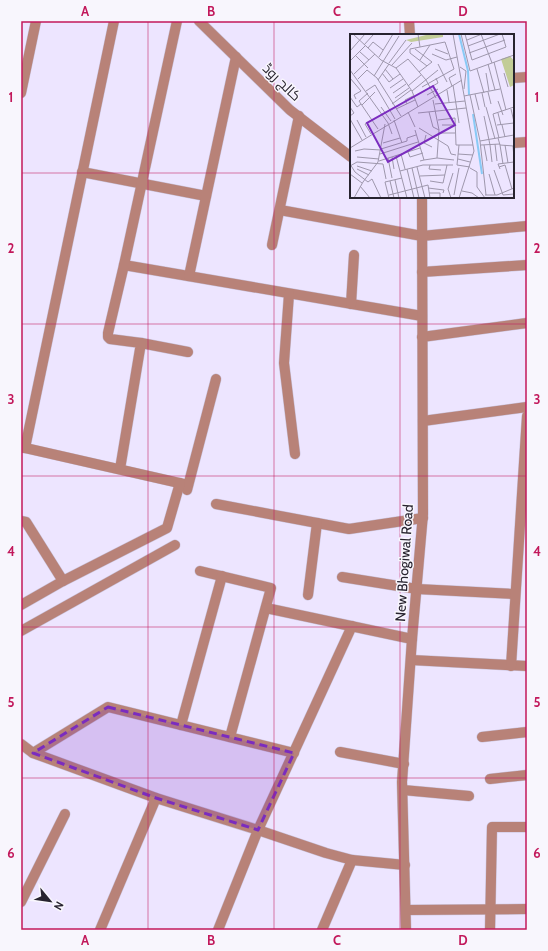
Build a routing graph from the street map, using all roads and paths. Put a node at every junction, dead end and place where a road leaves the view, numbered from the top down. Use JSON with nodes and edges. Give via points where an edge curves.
{"nodes":[{"id":1,"x":36,"y":21,"type":"edge"},
{"id":2,"x":114,"y":21,"type":"edge"},
{"id":3,"x":177,"y":21,"type":"edge"},
{"id":4,"x":199,"y":21,"type":"edge"},
{"id":5,"x":409,"y":21,"type":"edge"},
{"id":6,"x":410,"y":34,"type":"edge"},
{"id":7,"x":236,"y":57,"type":"junction"},
{"id":8,"x":23,"y":72,"type":"edge"},
{"id":9,"x":527,"y":77,"type":"edge"},
{"id":10,"x":514,"y":78,"type":"edge"},
{"id":11,"x":21,"y":93,"type":"edge"},
{"id":12,"x":299,"y":116,"type":"junction"},
{"id":13,"x":527,"y":142,"type":"edge"},
{"id":14,"x":514,"y":143,"type":"edge"},
{"id":15,"x":350,"y":156,"type":"edge"},
{"id":16,"x":82,"y":172,"type":"junction"},
{"id":17,"x":142,"y":184,"type":"junction"},
{"id":18,"x":206,"y":196,"type":"junction"},
{"id":19,"x":422,"y":198,"type":"edge"},
{"id":20,"x":280,"y":210,"type":"junction"},
{"id":21,"x":527,"y":226,"type":"edge"},
{"id":22,"x":422,"y":236,"type":"junction"},
{"id":23,"x":272,"y":245,"type":"dead end"},
{"id":24,"x":354,"y":255,"type":"dead end"},
{"id":25,"x":124,"y":265,"type":"junction"},
{"id":26,"x":527,"y":265,"type":"edge"},
{"id":27,"x":422,"y":272,"type":"junction"},
{"id":28,"x":189,"y":276,"type":"junction"},
{"id":29,"x":289,"y":294,"type":"junction"},
{"id":30,"x":351,"y":304,"type":"junction"},
{"id":31,"x":422,"y":316,"type":"junction"},
{"id":32,"x":527,"y":323,"type":"edge"},
{"id":33,"x":422,"y":336,"type":"junction"},
{"id":34,"x":141,"y":343,"type":"junction"},
{"id":35,"x":188,"y":352,"type":"dead end"},
{"id":36,"x":216,"y":379,"type":"dead end"},
{"id":37,"x":527,"y":407,"type":"edge"},
{"id":38,"x":527,"y":416,"type":"edge"},
{"id":39,"x":423,"y":421,"type":"junction"},
{"id":40,"x":23,"y":448,"type":"edge"},
{"id":41,"x":295,"y":454,"type":"dead end"},
{"id":42,"x":120,"y":469,"type":"junction"},
{"id":43,"x":185,"y":486,"type":"junction"},
{"id":44,"x":524,"y":503,"type":"edge"},
{"id":45,"x":216,"y":504,"type":"dead end"},
{"id":46,"x":423,"y":518,"type":"junction"},
{"id":47,"x":21,"y":521,"type":"edge"},
{"id":48,"x":317,"y":523,"type":"junction"},
{"id":49,"x":175,"y":545,"type":"dead end"},
{"id":50,"x":522,"y":555,"type":"edge"},
{"id":51,"x":200,"y":571,"type":"dead end"},
{"id":52,"x":222,"y":576,"type":"junction"},
{"id":53,"x":342,"y":577,"type":"dead end"},
{"id":54,"x":63,"y":582,"type":"junction"},
{"id":55,"x":417,"y":589,"type":"junction"},
{"id":56,"x":515,"y":594,"type":"junction"},
{"id":57,"x":308,"y":595,"type":"dead end"},
{"id":58,"x":21,"y":606,"type":"edge"},
{"id":59,"x":266,"y":608,"type":"junction"},
{"id":60,"x":352,"y":626,"type":"junction"},
{"id":61,"x":21,"y":631,"type":"edge"},
{"id":62,"x":412,"y":639,"type":"junction"},
{"id":63,"x":411,"y":660,"type":"junction"},
{"id":64,"x":511,"y":666,"type":"junction"},
{"id":65,"x":527,"y":666,"type":"edge"},
{"id":66,"x":181,"y":725,"type":"junction"},
{"id":67,"x":527,"y":732,"type":"edge"},
{"id":68,"x":230,"y":737,"type":"junction"},
{"id":69,"x":482,"y":737,"type":"dead end"},
{"id":70,"x":21,"y":744,"type":"edge"},
{"id":71,"x":340,"y":752,"type":"dead end"},
{"id":72,"x":33,"y":753,"type":"junction"},
{"id":73,"x":294,"y":753,"type":"junction"},
{"id":74,"x":404,"y":764,"type":"junction"},
{"id":75,"x":527,"y":775,"type":"edge"},
{"id":76,"x":490,"y":779,"type":"dead end"},
{"id":77,"x":403,"y":790,"type":"junction"},
{"id":78,"x":469,"y":796,"type":"dead end"},
{"id":79,"x":156,"y":798,"type":"junction"},
{"id":80,"x":65,"y":814,"type":"dead end"},
{"id":81,"x":527,"y":827,"type":"edge"},
{"id":82,"x":258,"y":830,"type":"junction"},
{"id":83,"x":352,"y":860,"type":"junction"},
{"id":84,"x":404,"y":865,"type":"junction"},
{"id":85,"x":21,"y":902,"type":"edge"},
{"id":86,"x":491,"y":909,"type":"junction"},
{"id":87,"x":527,"y":909,"type":"edge"},
{"id":88,"x":406,"y":910,"type":"junction"},
{"id":89,"x":100,"y":930,"type":"edge"},
{"id":90,"x":218,"y":930,"type":"edge"},
{"id":91,"x":322,"y":930,"type":"edge"},
{"id":92,"x":406,"y":930,"type":"edge"},
{"id":93,"x":490,"y":930,"type":"edge"}],
"edges":[{"from":1,"to":8,"type":"street"},
{"from":2,"to":16,"type":"street"},
{"from":3,"to":17,"type":"street"},
{"from":4,"to":7,"type":"street","name":"کالج روڈ"},
{"from":5,"to":6,"type":"street"},
{"from":7,"to":12,"type":"street","name":"کالج روڈ"},
{"from":7,"to":18,"type":"street"},
{"from":8,"to":11,"type":"street"},
{"from":9,"to":10,"type":"street"},
{"from":12,"to":15,"type":"street","name":"کالج روڈ"},
{"from":12,"to":20,"type":"street"},
{"from":13,"to":14,"type":"street"},
{"from":16,"to":17,"type":"street"},
{"from":16,"to":40,"type":"street"},
{"from":17,"to":18,"type":"street"},
{"from":17,"to":25,"type":"street"},
{"from":18,"to":28,"type":"street"},
{"from":19,"to":22,"type":"street","name":"New Bhogiwal Road"},
{"from":20,"to":22,"type":"street"},
{"from":20,"to":23,"type":"street"},
{"from":21,"to":22,"type":"street"},
{"from":22,"to":27,"type":"street","name":"New Bhogiwal Road"},
{"from":24,"to":30,"type":"street"},
{"from":25,"to":28,"type":"street"},
{"from":25,"to":34,"type":"street","via":[[108,337]]},
{"from":26,"to":27,"type":"street"},
{"from":27,"to":31,"type":"street","name":"New Bhogiwal Road"},
{"from":28,"to":29,"type":"street"},
{"from":29,"to":30,"type":"street"},
{"from":29,"to":41,"type":"street","via":[[284,363]]},
{"from":30,"to":31,"type":"street"},
{"from":31,"to":33,"type":"street","name":"New Bhogiwal Road"},
{"from":32,"to":33,"type":"street"},
{"from":33,"to":39,"type":"street","name":"New Bhogiwal Road"},
{"from":34,"to":35,"type":"street"},
{"from":34,"to":42,"type":"street"},
{"from":36,"to":43,"type":"street"},
{"from":37,"to":39,"type":"street"},
{"from":38,"to":44,"type":"street"},
{"from":39,"to":46,"type":"street","name":"New Bhogiwal Road"},
{"from":40,"to":42,"type":"street"},
{"from":42,"to":43,"type":"street"},
{"from":43,"to":54,"type":"street","via":[[167,528]]},
{"from":44,"to":50,"type":"street"},
{"from":45,"to":48,"type":"street"},
{"from":46,"to":48,"type":"street","via":[[349,529]]},
{"from":46,"to":55,"type":"street","name":"New Bhogiwal Road"},
{"from":47,"to":54,"type":"street","via":[[26,522]]},
{"from":48,"to":57,"type":"street"},
{"from":49,"to":61,"type":"street"},
{"from":50,"to":56,"type":"street"},
{"from":51,"to":52,"type":"street"},
{"from":52,"to":59,"type":"street","via":[[271,588]]},
{"from":52,"to":66,"type":"street"},
{"from":53,"to":55,"type":"street"},
{"from":54,"to":58,"type":"street"},
{"from":55,"to":56,"type":"street"},
{"from":55,"to":62,"type":"street","name":"New Bhogiwal Road"},
{"from":56,"to":64,"type":"street"},
{"from":59,"to":60,"type":"street"},
{"from":59,"to":68,"type":"street"},
{"from":60,"to":62,"type":"street"},
{"from":60,"to":73,"type":"street"},
{"from":62,"to":63,"type":"street","name":"New Bhogiwal Road"},
{"from":63,"to":64,"type":"street"},
{"from":63,"to":74,"type":"street","name":"New Bhogiwal Road"},
{"from":64,"to":65,"type":"street"},
{"from":66,"to":68,"type":"street"},
{"from":66,"to":72,"type":"street","via":[[108,707]]},
{"from":67,"to":69,"type":"street"},
{"from":68,"to":73,"type":"street"},
{"from":70,"to":72,"type":"street"},
{"from":71,"to":74,"type":"street"},
{"from":72,"to":79,"type":"street"},
{"from":73,"to":82,"type":"street"},
{"from":74,"to":77,"type":"street","name":"New Bhogiwal Road"},
{"from":75,"to":76,"type":"street"},
{"from":77,"to":78,"type":"street"},
{"from":77,"to":84,"type":"street","name":"New Bhogiwal Road"},
{"from":79,"to":82,"type":"street"},
{"from":79,"to":89,"type":"street"},
{"from":80,"to":85,"type":"street"},
{"from":81,"to":86,"type":"street","via":[[492,827]]},
{"from":82,"to":83,"type":"street"},
{"from":82,"to":90,"type":"street"},
{"from":83,"to":84,"type":"street"},
{"from":83,"to":91,"type":"street"},
{"from":84,"to":88,"type":"street","name":"New Bhogiwal Road"},
{"from":86,"to":87,"type":"street"},
{"from":86,"to":88,"type":"street"},
{"from":86,"to":93,"type":"street"},
{"from":88,"to":92,"type":"street","name":"New Bhogiwal Road"}]}
